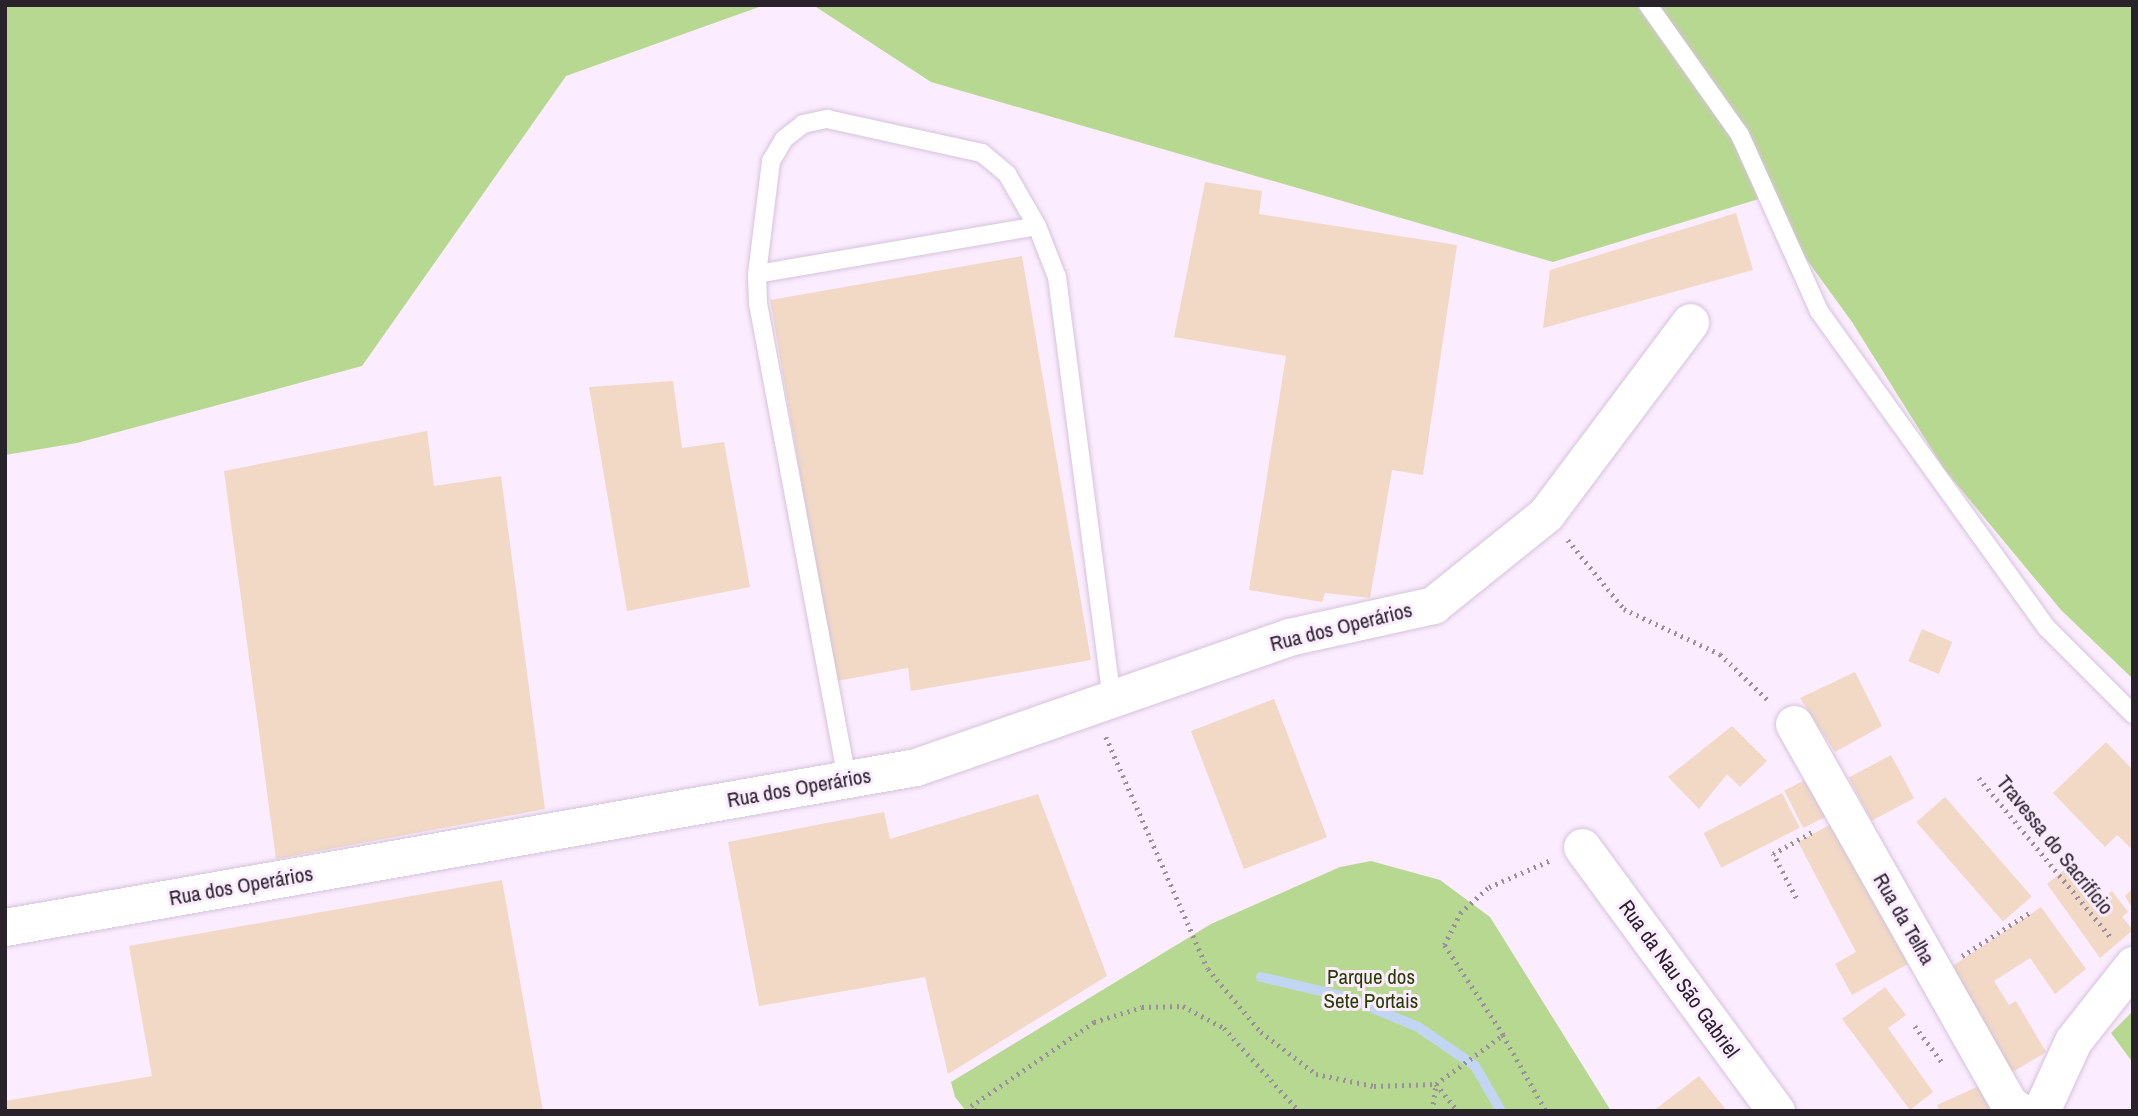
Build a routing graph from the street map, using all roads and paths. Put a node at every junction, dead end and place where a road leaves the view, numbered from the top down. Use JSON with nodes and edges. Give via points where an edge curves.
{"nodes":[{"id":1,"x":1648,"y":5,"type":"edge"},
{"id":2,"x":1037,"y":226,"type":"junction"},
{"id":3,"x":757,"y":274,"type":"junction"},
{"id":4,"x":1690,"y":322,"type":"dead end"},
{"id":5,"x":1546,"y":514,"type":"junction"},
{"id":6,"x":1102,"y":702,"type":"junction"},
{"id":7,"x":2133,"y":714,"type":"edge"},
{"id":8,"x":1794,"y":724,"type":"joint"},
{"id":9,"x":1979,"y":778,"type":"dead end"},
{"id":10,"x":848,"y":779,"type":"junction"},
{"id":11,"x":1845,"y":815,"type":"junction"},
{"id":12,"x":1582,"y":847,"type":"joint"},
{"id":13,"x":1796,"y":898,"type":"dead end"},
{"id":14,"x":2029,"y":913,"type":"dead end"},
{"id":15,"x":5,"y":927,"type":"edge"},
{"id":16,"x":2124,"y":954,"type":"edge"},
{"id":17,"x":1935,"y":973,"type":"junction"},
{"id":18,"x":1503,"y":1035,"type":"junction"},
{"id":19,"x":1437,"y":1084,"type":"junction"},
{"id":20,"x":975,"y":1111,"type":"edge"},
{"id":21,"x":1299,"y":1111,"type":"edge"},
{"id":22,"x":1432,"y":1111,"type":"edge"},
{"id":23,"x":1458,"y":1111,"type":"edge"},
{"id":24,"x":1546,"y":1111,"type":"edge"},
{"id":25,"x":1776,"y":1111,"type":"edge"},
{"id":26,"x":2019,"y":1111,"type":"edge"},
{"id":27,"x":2040,"y":1111,"type":"edge"}],
"edges":[{"from":1,"to":7,"type":"lane","via":[[1740,135],[1819,311],[2048,628]]},
{"from":2,"to":3,"type":"lane"},
{"from":2,"to":3,"type":"lane","via":[[1007,174],[982,153],[827,119],[803,124],[784,138],[771,162]]},
{"from":2,"to":6,"type":"lane","via":[[1057,278]]},
{"from":3,"to":10,"type":"lane"},
{"from":4,"to":5,"type":"street","name":"Rua dos Operários"},
{"from":5,"to":6,"type":"street","name":"Rua dos Operários","via":[[1433,605],[1289,636]]},
{"from":5,"to":8,"type":"path","via":[[1624,608],[1720,654]]},
{"from":6,"to":10,"type":"street","name":"Rua dos Operários","via":[[916,767]]},
{"from":6,"to":19,"type":"path","via":[[1191,936],[1208,969],[1288,1058],[1343,1083]]},
{"from":8,"to":11,"type":"street","name":"Rua da Telha"},
{"from":9,"to":16,"type":"path","name":"Travessa do Sacrifício"},
{"from":10,"to":15,"type":"street","name":"Rua dos Operários"},
{"from":11,"to":13,"type":"path","via":[[1773,854]]},
{"from":11,"to":17,"type":"street","name":"Rua da Telha"},
{"from":12,"to":18,"type":"path","via":[[1489,887],[1460,912],[1444,945]]},
{"from":12,"to":25,"type":"street","name":"Rua da Nau São Gabriel"},
{"from":14,"to":17,"type":"path"},
{"from":16,"to":27,"type":"street","via":[[2073,1041]]},
{"from":17,"to":26,"type":"street","name":"Rua da Telha","via":[[2008,1103]]},
{"from":18,"to":19,"type":"path"},
{"from":18,"to":24,"type":"path"},
{"from":19,"to":22,"type":"path"},
{"from":19,"to":23,"type":"path"},
{"from":20,"to":21,"type":"path","via":[[971,1106],[1094,1023],[1142,1007],[1183,1006],[1224,1028]]}]}
